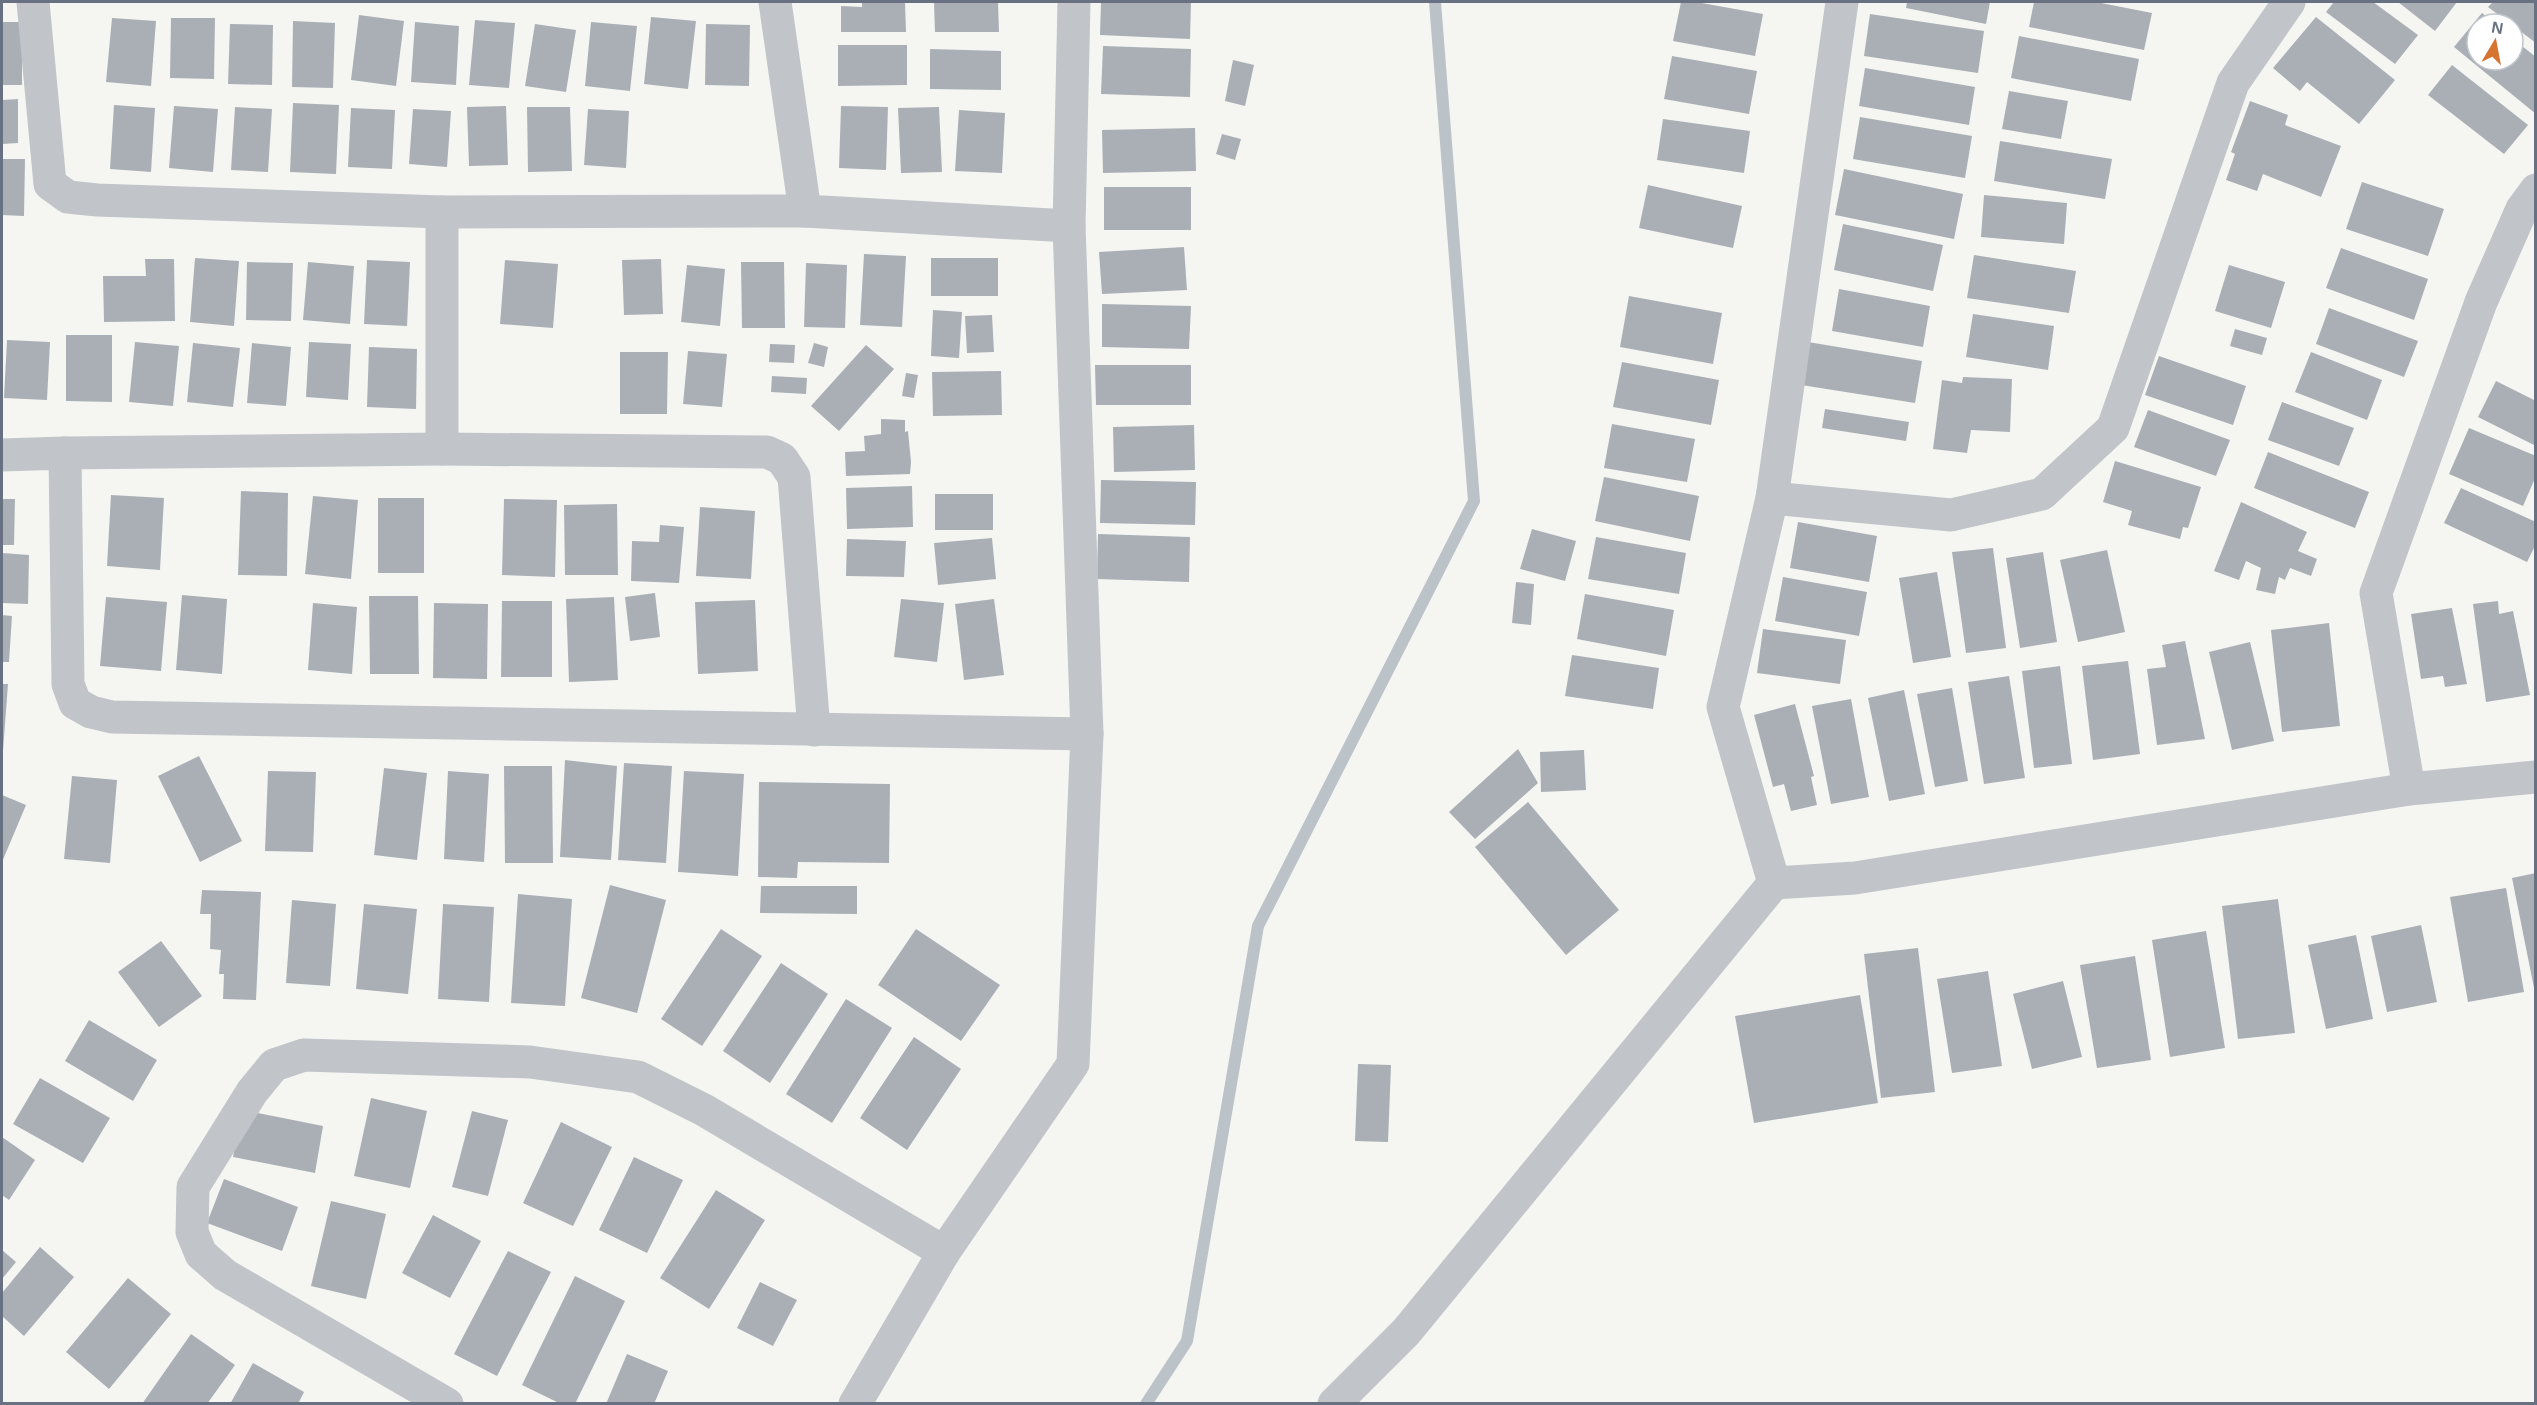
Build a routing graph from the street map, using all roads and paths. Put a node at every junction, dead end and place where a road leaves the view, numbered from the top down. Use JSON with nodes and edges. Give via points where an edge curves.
{"nodes":[{"id":1,"x":33,"y":2,"type":"edge"},
{"id":2,"x":775,"y":2,"type":"edge"},
{"id":3,"x":1074,"y":2,"type":"edge"},
{"id":4,"x":1842,"y":2,"type":"edge"},
{"id":5,"x":2289,"y":2,"type":"edge"},
{"id":6,"x":2535,"y":190,"type":"edge"},
{"id":7,"x":805,"y":211,"type":"junction"},
{"id":8,"x":442,"y":212,"type":"junction"},
{"id":9,"x":1069,"y":226,"type":"junction"},
{"id":10,"x":442,"y":449,"type":"junction"},
{"id":11,"x":65,"y":453,"type":"junction"},
{"id":12,"x":2,"y":455,"type":"edge"},
{"id":13,"x":1772,"y":498,"type":"junction"},
{"id":14,"x":814,"y":730,"type":"junction"},
{"id":15,"x":1087,"y":734,"type":"junction"},
{"id":16,"x":2535,"y":777,"type":"edge"},
{"id":17,"x":2409,"y":789,"type":"junction"},
{"id":18,"x":1774,"y":883,"type":"junction"},
{"id":19,"x":945,"y":1252,"type":"junction"},
{"id":20,"x":447,"y":1404,"type":"edge"},
{"id":21,"x":855,"y":1404,"type":"edge"},
{"id":22,"x":1334,"y":1404,"type":"edge"}],
"edges":[{"from":1,"to":8,"type":"street","via":[[50,184],[68,197]]},
{"from":2,"to":7,"type":"street"},
{"from":3,"to":9,"type":"street"},
{"from":4,"to":13,"type":"street"},
{"from":5,"to":13,"type":"street","via":[[2233,83],[2113,428],[2042,494],[1951,515]]},
{"from":6,"to":17,"type":"street","via":[[2522,209],[2481,302],[2376,593]]},
{"from":7,"to":8,"type":"street"},
{"from":7,"to":9,"type":"street"},
{"from":8,"to":10,"type":"street"},
{"from":9,"to":15,"type":"street"},
{"from":10,"to":11,"type":"street"},
{"from":10,"to":14,"type":"street","via":[[766,452],[782,459],[794,477]]},
{"from":11,"to":12,"type":"street"},
{"from":11,"to":14,"type":"street","via":[[68,684],[75,703],[91,712],[112,717]]},
{"from":13,"to":18,"type":"street","via":[[1723,707]]},
{"from":14,"to":15,"type":"street"},
{"from":15,"to":19,"type":"street","via":[[1072,1064]]},
{"from":16,"to":17,"type":"street"},
{"from":17,"to":18,"type":"street","via":[[1855,878]]},
{"from":18,"to":22,"type":"street","via":[[1406,1332]]},
{"from":19,"to":20,"type":"street","via":[[704,1110],[638,1077],[530,1062],[304,1055],[273,1065],[193,1187],[192,1232],[201,1254],[225,1275]]},
{"from":19,"to":21,"type":"street"}]}
